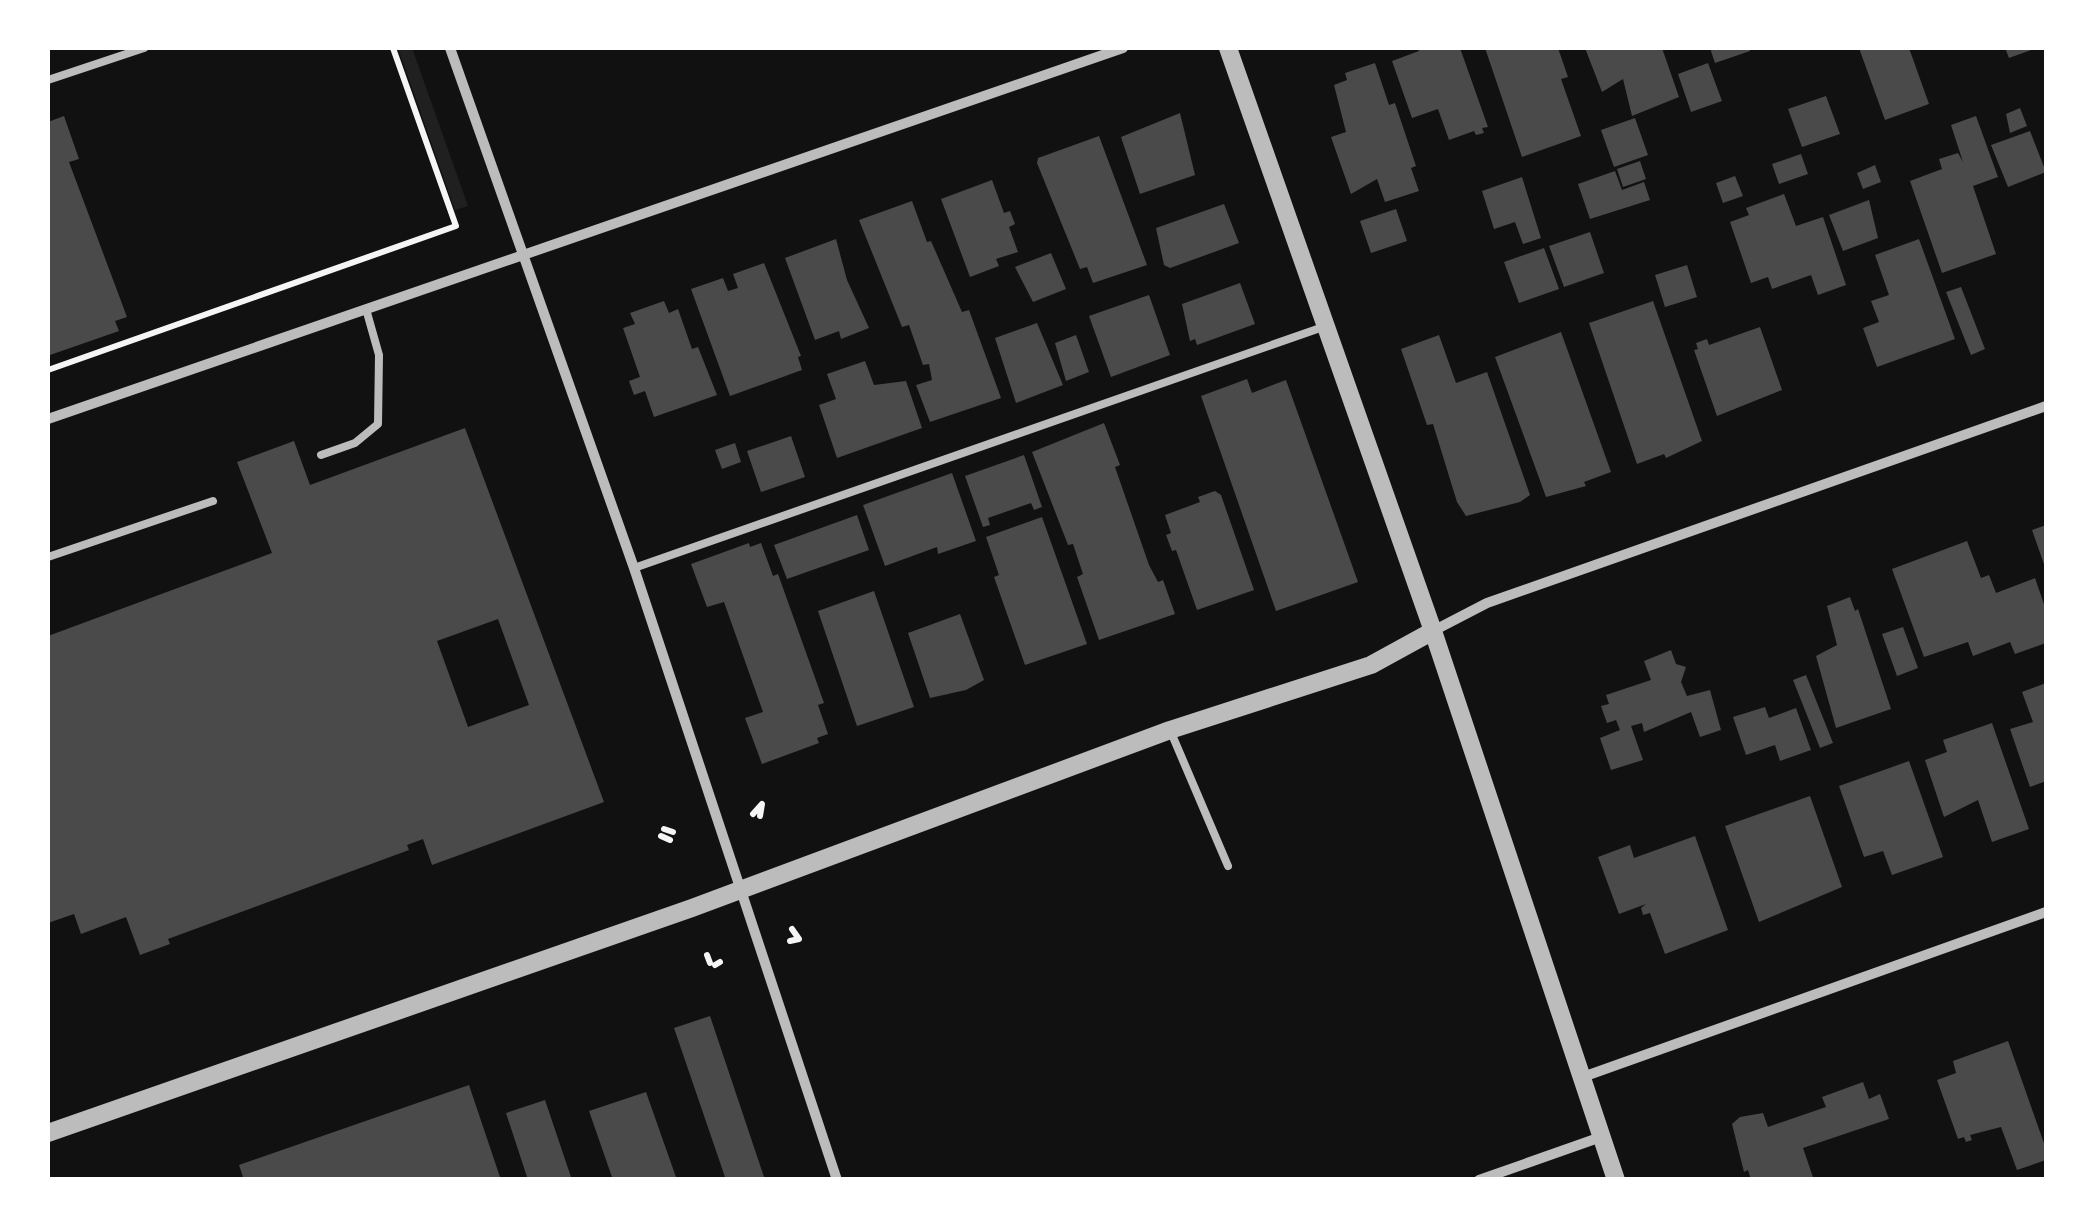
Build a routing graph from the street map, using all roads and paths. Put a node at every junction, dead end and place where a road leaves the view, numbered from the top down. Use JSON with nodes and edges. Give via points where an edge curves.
{"nodes":[{"id":1,"x":144,"y":48,"type":"edge"},
{"id":2,"x":394,"y":48,"type":"edge"},
{"id":3,"x":450,"y":48,"type":"edge"},
{"id":4,"x":1123,"y":48,"type":"edge"},
{"id":5,"x":1228,"y":48,"type":"edge"},
{"id":6,"x":48,"y":80,"type":"edge"},
{"id":7,"x":524,"y":256,"type":"junction"},
{"id":8,"x":366,"y":309,"type":"junction"},
{"id":9,"x":1326,"y":326,"type":"junction"},
{"id":10,"x":48,"y":370,"type":"edge"},
{"id":11,"x":2046,"y":406,"type":"edge"},
{"id":12,"x":48,"y":419,"type":"edge"},
{"id":13,"x":321,"y":455,"type":"dead end"},
{"id":14,"x":213,"y":500,"type":"dead end"},
{"id":15,"x":48,"y":557,"type":"edge"},
{"id":16,"x":634,"y":568,"type":"junction"},
{"id":17,"x":1434,"y":632,"type":"junction"},
{"id":18,"x":1170,"y":730,"type":"junction"},
{"id":19,"x":662,"y":833,"type":"dead end"},
{"id":20,"x":672,"y":836,"type":"dead end"},
{"id":21,"x":1228,"y":866,"type":"dead end"},
{"id":22,"x":738,"y":892,"type":"junction"},
{"id":23,"x":2046,"y":912,"type":"edge"},
{"id":24,"x":792,"y":929,"type":"dead end"},
{"id":25,"x":790,"y":941,"type":"dead end"},
{"id":26,"x":1580,"y":1078,"type":"junction"},
{"id":27,"x":48,"y":1133,"type":"edge"},
{"id":28,"x":1601,"y":1137,"type":"junction"},
{"id":29,"x":836,"y":1180,"type":"edge"},
{"id":30,"x":1479,"y":1180,"type":"edge"},
{"id":31,"x":1616,"y":1180,"type":"edge"}],
"edges":[{"from":1,"to":6,"type":"lane"},
{"from":2,"to":10,"type":"path","via":[[456,226]]},
{"from":3,"to":7,"type":"street"},
{"from":4,"to":7,"type":"street"},
{"from":5,"to":9,"type":"street"},
{"from":7,"to":8,"type":"street"},
{"from":7,"to":16,"type":"street"},
{"from":8,"to":12,"type":"street"},
{"from":8,"to":13,"type":"lane","via":[[379,356],[378,424],[355,444]]},
{"from":9,"to":16,"type":"lane"},
{"from":9,"to":17,"type":"street"},
{"from":11,"to":17,"type":"street","via":[[1487,603]]},
{"from":14,"to":15,"type":"lane"},
{"from":16,"to":22,"type":"street"},
{"from":17,"to":18,"type":"street","via":[[1370,665]]},
{"from":17,"to":26,"type":"street"},
{"from":18,"to":21,"type":"lane"},
{"from":18,"to":22,"type":"street"},
{"from":19,"to":20,"type":"path"},
{"from":22,"to":27,"type":"street"},
{"from":22,"to":29,"type":"street"},
{"from":23,"to":26,"type":"street"},
{"from":24,"to":25,"type":"path","via":[[798,939]]},
{"from":26,"to":28,"type":"street"},
{"from":28,"to":30,"type":"street"},
{"from":28,"to":31,"type":"street"}]}
